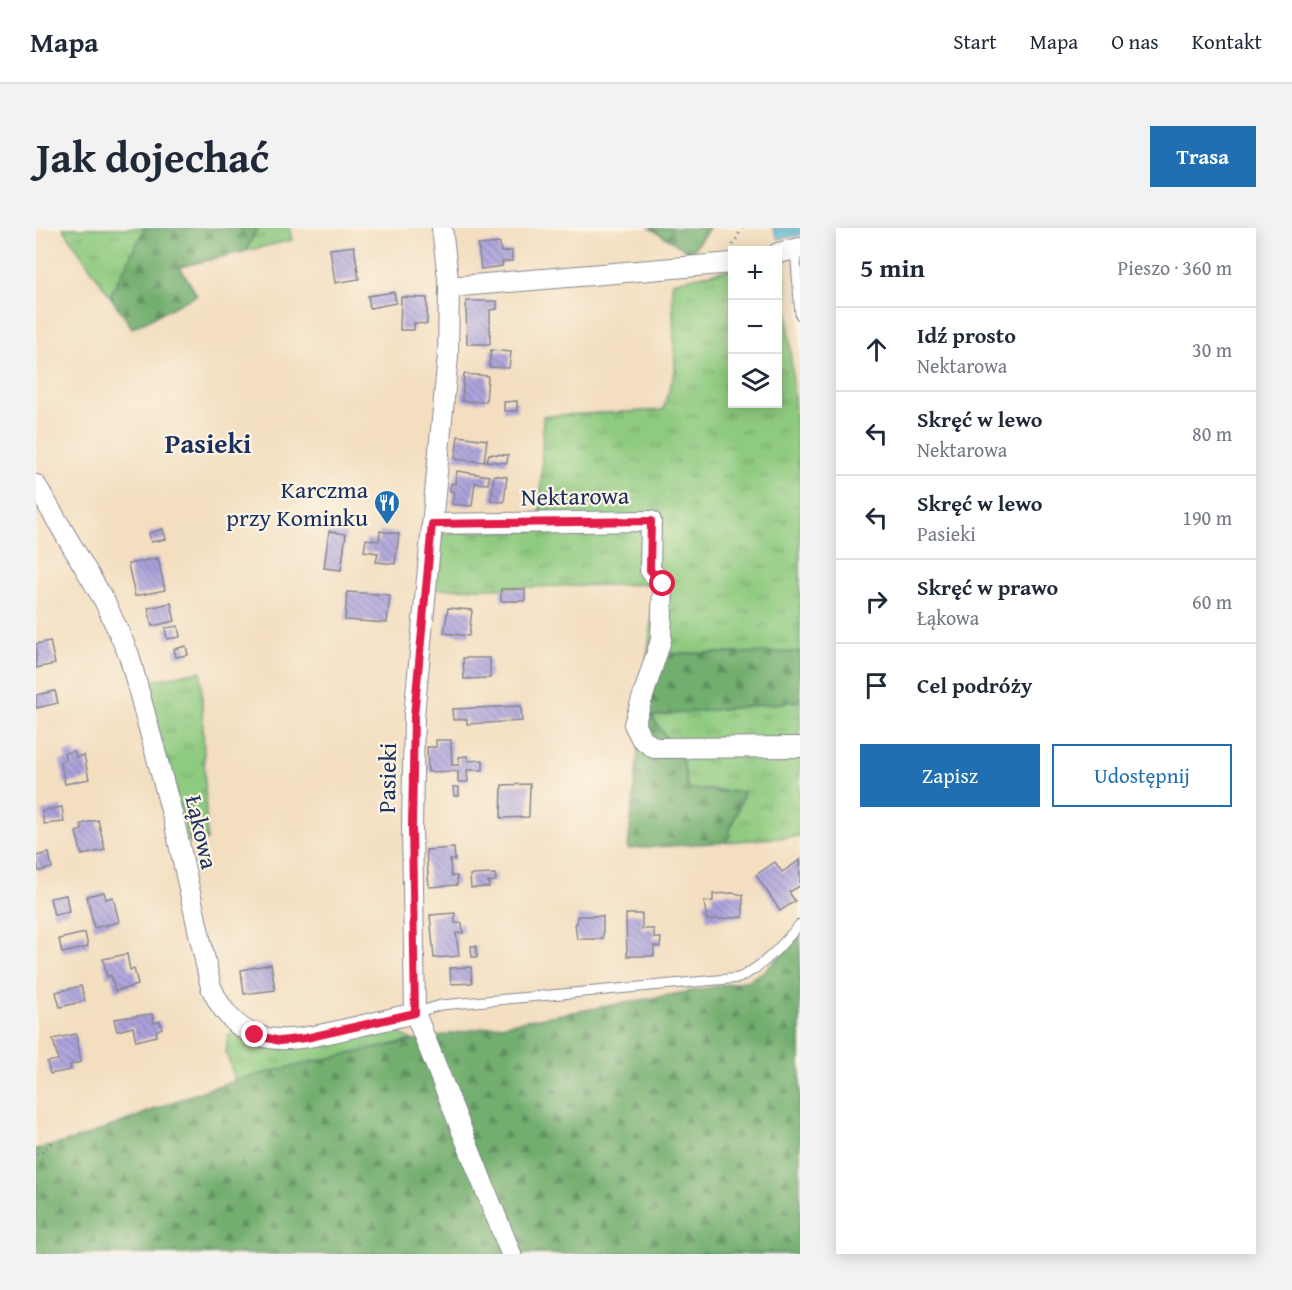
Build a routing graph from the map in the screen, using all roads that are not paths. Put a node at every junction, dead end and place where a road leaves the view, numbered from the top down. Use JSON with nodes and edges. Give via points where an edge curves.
{"nodes":[{"id":1,"x":441,"y":228,"type":"edge"},
{"id":2,"x":791,"y":250,"type":"edge"},
{"id":3,"x":728,"y":263,"type":"edge"},
{"id":4,"x":449,"y":287,"type":"junction"},
{"id":5,"x":800,"y":315,"type":"edge"},
{"id":6,"x":36,"y":485,"type":"edge"},
{"id":7,"x":432,"y":524,"type":"junction"},
{"id":8,"x":800,"y":747,"type":"edge"},
{"id":9,"x":800,"y":924,"type":"edge"},
{"id":10,"x":415,"y":1013,"type":"junction"},
{"id":11,"x":511,"y":1254,"type":"edge"}],
"edges":[{"from":1,"to":4,"type":"street","name":"Pasieki"},
{"from":2,"to":5,"type":"lane"},
{"from":3,"to":4,"type":"street"},
{"from":4,"to":7,"type":"street","name":"Pasieki","via":[[444,426]]},
{"from":6,"to":10,"type":"street","name":"Łąkowa","via":[[105,602],[129,655],[174,821],[211,987],[220,1008],[255,1035],[280,1041]]},
{"from":7,"to":8,"type":"street","name":"Nektarowa","via":[[651,521],[650,570],[663,584],[661,640],[634,724],[641,738],[654,748]]},
{"from":7,"to":10,"type":"street","name":"Pasieki","via":[[414,716]]},
{"from":9,"to":10,"type":"lane","via":[[774,954],[739,978],[441,1005]]},
{"from":10,"to":11,"type":"street","name":"Pasieki"}]}
